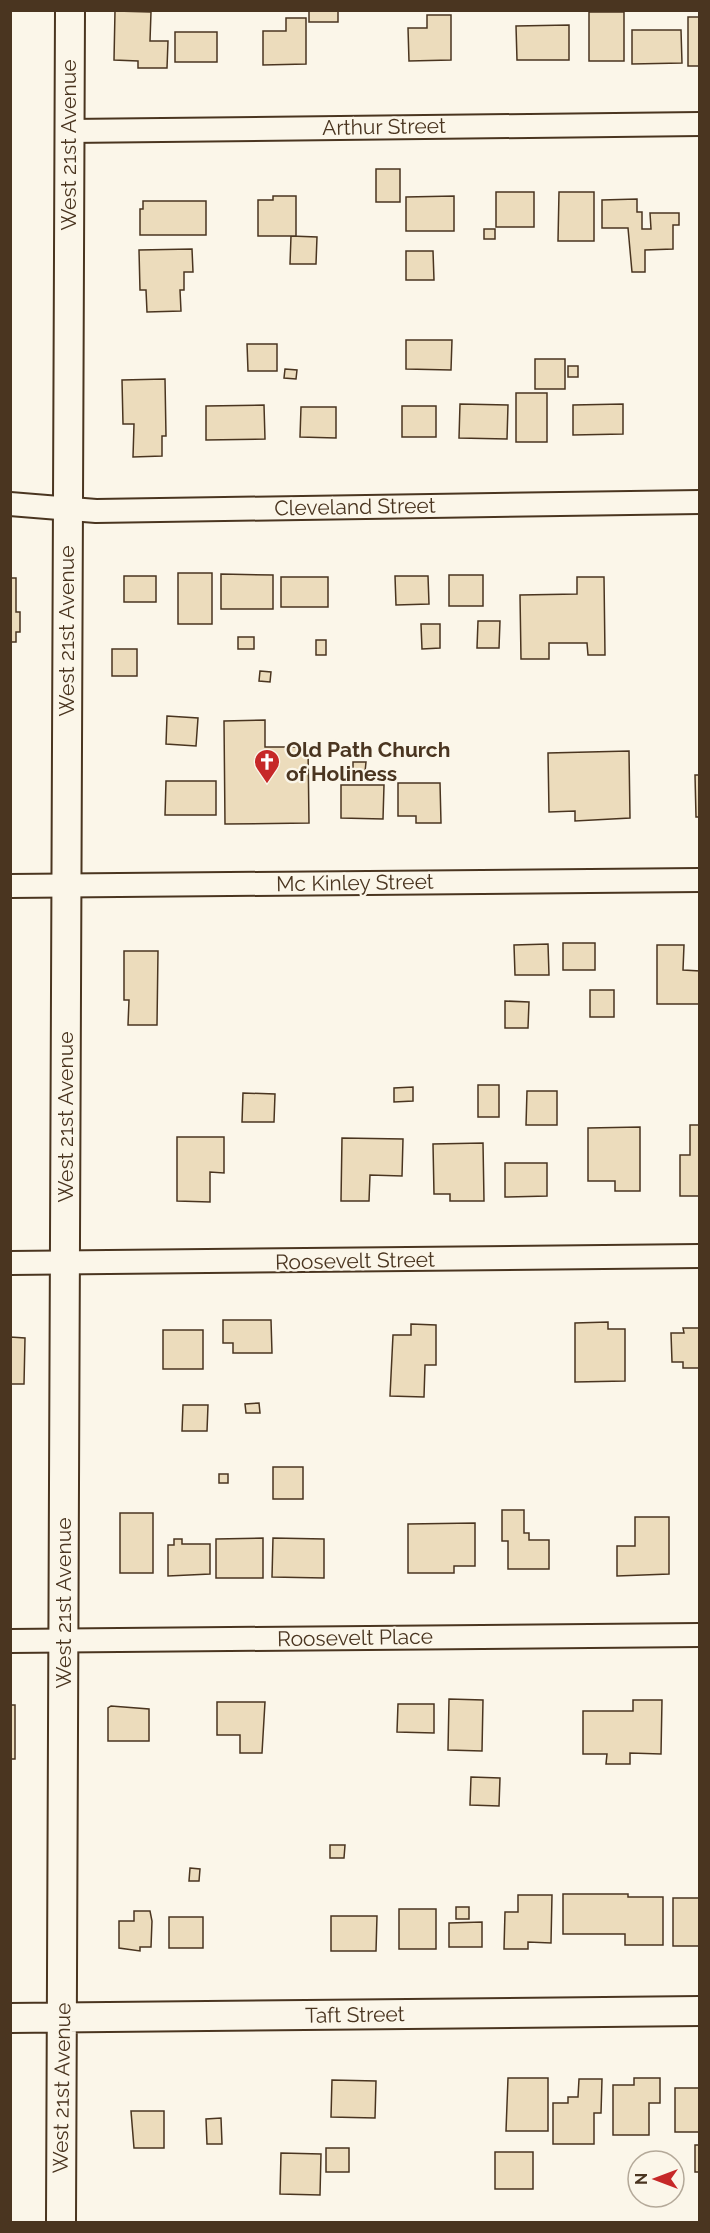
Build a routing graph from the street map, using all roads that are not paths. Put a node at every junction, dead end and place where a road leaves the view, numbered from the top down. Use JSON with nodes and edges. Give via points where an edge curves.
{"nodes":[{"id":1,"x":70,"y":10,"type":"edge"},
{"id":2,"x":699,"y":123,"type":"edge"},
{"id":3,"x":69,"y":131,"type":"junction"},
{"id":4,"x":699,"y":502,"type":"edge"},
{"id":5,"x":10,"y":504,"type":"edge"},
{"id":6,"x":67,"y":508,"type":"junction"},
{"id":7,"x":699,"y":880,"type":"edge"},
{"id":8,"x":10,"y":886,"type":"edge"},
{"id":9,"x":66,"y":886,"type":"junction"},
{"id":10,"x":699,"y":1256,"type":"edge"},
{"id":11,"x":10,"y":1263,"type":"edge"},
{"id":12,"x":66,"y":1263,"type":"junction"},
{"id":13,"x":699,"y":1635,"type":"edge"},
{"id":14,"x":10,"y":1641,"type":"edge"},
{"id":15,"x":64,"y":1642,"type":"junction"},
{"id":16,"x":699,"y":2011,"type":"edge"},
{"id":17,"x":10,"y":2018,"type":"edge"},
{"id":18,"x":63,"y":2018,"type":"junction"},
{"id":19,"x":60,"y":2223,"type":"edge"}],
"edges":[{"from":1,"to":3,"type":"street","name":"West 21st Avenue"},
{"from":2,"to":3,"type":"street","name":"Arthur Street"},
{"from":3,"to":6,"type":"street","name":"West 21st Avenue"},
{"from":4,"to":6,"type":"street","name":"Cleveland Street","via":[[96,511]]},
{"from":5,"to":6,"type":"street","name":"Cleveland Street"},
{"from":6,"to":9,"type":"street","name":"West 21st Avenue"},
{"from":7,"to":9,"type":"street","name":"Mc Kinley Street"},
{"from":8,"to":9,"type":"street","name":"Mc Kinley Street"},
{"from":9,"to":12,"type":"street","name":"West 21st Avenue"},
{"from":10,"to":12,"type":"street","name":"Roosevelt Street"},
{"from":11,"to":12,"type":"street","name":"Roosevelt Street"},
{"from":12,"to":15,"type":"street","name":"West 21st Avenue"},
{"from":13,"to":15,"type":"street","name":"Roosevelt Place"},
{"from":14,"to":15,"type":"street","name":"Roosevelt Place"},
{"from":15,"to":18,"type":"street","name":"West 21st Avenue"},
{"from":16,"to":18,"type":"street","name":"Taft Street"},
{"from":17,"to":18,"type":"street","name":"Taft Street"},
{"from":18,"to":19,"type":"street","name":"West 21st Avenue"}]}
